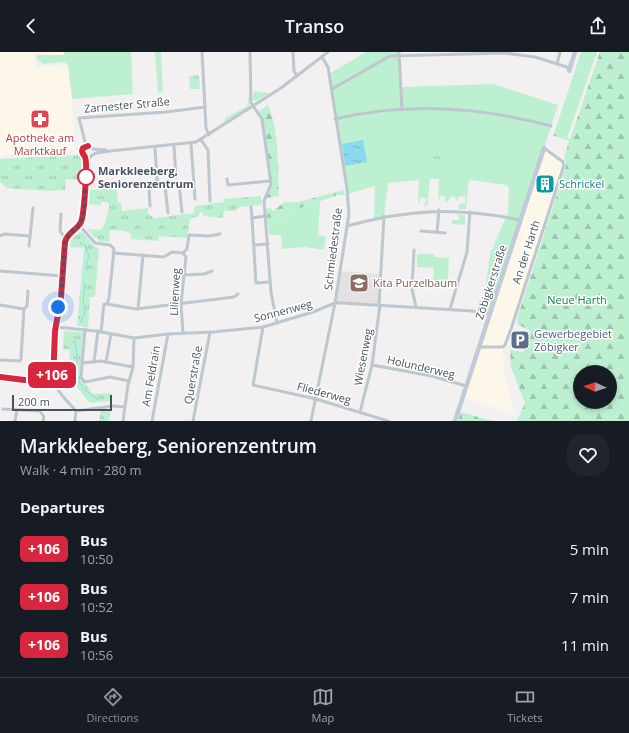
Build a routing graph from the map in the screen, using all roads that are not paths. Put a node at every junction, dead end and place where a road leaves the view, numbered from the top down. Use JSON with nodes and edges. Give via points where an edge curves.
{"nodes":[{"id":1,"x":202,"y":52,"type":"edge"},
{"id":2,"x":250,"y":52,"type":"edge"},
{"id":3,"x":293,"y":52,"type":"edge"},
{"id":4,"x":327,"y":52,"type":"edge"},
{"id":5,"x":399,"y":52,"type":"edge"},
{"id":6,"x":490,"y":52,"type":"edge"},
{"id":7,"x":560,"y":52,"type":"edge"},
{"id":8,"x":575,"y":52,"type":"edge"},
{"id":9,"x":400,"y":56,"type":"junction"},
{"id":10,"x":322,"y":57,"type":"junction"},
{"id":11,"x":557,"y":64,"type":"junction"},
{"id":12,"x":570,"y":69,"type":"joint"},
{"id":13,"x":297,"y":76,"type":"junction"},
{"id":14,"x":332,"y":89,"type":"junction"},
{"id":15,"x":253,"y":106,"type":"junction"},
{"id":16,"x":205,"y":107,"type":"junction"},
{"id":17,"x":402,"y":110,"type":"junction"},
{"id":18,"x":336,"y":119,"type":"junction"},
{"id":19,"x":551,"y":126,"type":"dead end"},
{"id":20,"x":209,"y":135,"type":"junction"},
{"id":21,"x":201,"y":140,"type":"junction"},
{"id":22,"x":191,"y":144,"type":"junction"},
{"id":23,"x":86,"y":146,"type":"junction"},
{"id":24,"x":174,"y":146,"type":"junction"},
{"id":25,"x":155,"y":147,"type":"junction"},
{"id":26,"x":544,"y":148,"type":"joint"},
{"id":27,"x":93,"y":149,"type":"junction"},
{"id":28,"x":110,"y":151,"type":"junction"},
{"id":29,"x":93,"y":154,"type":"junction"},
{"id":30,"x":85,"y":157,"type":"junction"},
{"id":31,"x":90,"y":157,"type":"junction"},
{"id":32,"x":86,"y":177,"type":"junction"},
{"id":33,"x":176,"y":177,"type":"dead end"},
{"id":34,"x":227,"y":179,"type":"dead end"},
{"id":35,"x":157,"y":180,"type":"junction"},
{"id":36,"x":270,"y":181,"type":"junction"},
{"id":37,"x":194,"y":182,"type":"junction"},
{"id":38,"x":179,"y":184,"type":"junction"},
{"id":39,"x":165,"y":186,"type":"junction"},
{"id":40,"x":195,"y":199,"type":"dead end"},
{"id":41,"x":210,"y":201,"type":"dead end"},
{"id":42,"x":150,"y":206,"type":"dead end"},
{"id":43,"x":251,"y":207,"type":"dead end"},
{"id":44,"x":33,"y":208,"type":"dead end"},
{"id":45,"x":439,"y":210,"type":"junction"},
{"id":46,"x":182,"y":212,"type":"dead end"},
{"id":47,"x":470,"y":212,"type":"junction"},
{"id":48,"x":168,"y":213,"type":"dead end"},
{"id":49,"x":61,"y":214,"type":"dead end"},
{"id":50,"x":265,"y":216,"type":"junction"},
{"id":51,"x":384,"y":216,"type":"junction"},
{"id":52,"x":252,"y":218,"type":"junction"},
{"id":53,"x":520,"y":220,"type":"junction"},
{"id":54,"x":79,"y":225,"type":"junction"},
{"id":55,"x":347,"y":226,"type":"junction"},
{"id":56,"x":421,"y":231,"type":"dead end"},
{"id":57,"x":437,"y":232,"type":"junction"},
{"id":58,"x":445,"y":233,"type":"dead end"},
{"id":59,"x":220,"y":234,"type":"dead end"},
{"id":60,"x":0,"y":236,"type":"edge"},
{"id":61,"x":30,"y":236,"type":"junction"},
{"id":62,"x":66,"y":239,"type":"junction"},
{"id":63,"x":268,"y":244,"type":"junction"},
{"id":64,"x":254,"y":245,"type":"junction"},
{"id":65,"x":29,"y":246,"type":"dead end"},
{"id":66,"x":414,"y":250,"type":"dead end"},
{"id":67,"x":183,"y":252,"type":"junction"},
{"id":68,"x":113,"y":253,"type":"junction"},
{"id":69,"x":143,"y":255,"type":"junction"},
{"id":70,"x":0,"y":271,"type":"edge"},
{"id":71,"x":212,"y":271,"type":"dead end"},
{"id":72,"x":184,"y":275,"type":"junction"},
{"id":73,"x":62,"y":276,"type":"junction"},
{"id":74,"x":270,"y":282,"type":"junction"},
{"id":75,"x":28,"y":291,"type":"dead end"},
{"id":76,"x":238,"y":294,"type":"dead end"},
{"id":77,"x":335,"y":303,"type":"junction"},
{"id":78,"x":107,"y":304,"type":"junction"},
{"id":79,"x":181,"y":304,"type":"junction"},
{"id":80,"x":0,"y":305,"type":"edge"},
{"id":81,"x":379,"y":305,"type":"junction"},
{"id":82,"x":416,"y":307,"type":"junction"},
{"id":83,"x":24,"y":309,"type":"junction"},
{"id":84,"x":138,"y":309,"type":"junction"},
{"id":85,"x":450,"y":309,"type":"junction"},
{"id":86,"x":490,"y":314,"type":"junction"},
{"id":87,"x":277,"y":323,"type":"junction"},
{"id":88,"x":56,"y":327,"type":"junction"},
{"id":89,"x":263,"y":327,"type":"junction"},
{"id":90,"x":84,"y":329,"type":"junction"},
{"id":91,"x":100,"y":332,"type":"junction"},
{"id":92,"x":210,"y":332,"type":"junction"},
{"id":93,"x":183,"y":333,"type":"junction"},
{"id":94,"x":111,"y":334,"type":"junction"},
{"id":95,"x":168,"y":334,"type":"junction"},
{"id":96,"x":134,"y":338,"type":"junction"},
{"id":97,"x":479,"y":347,"type":"junction"},
{"id":98,"x":0,"y":360,"type":"edge"},
{"id":99,"x":94,"y":362,"type":"junction"},
{"id":100,"x":106,"y":362,"type":"junction"},
{"id":101,"x":82,"y":363,"type":"junction"},
{"id":102,"x":372,"y":365,"type":"junction"},
{"id":103,"x":133,"y":367,"type":"junction"},
{"id":104,"x":0,"y":377,"type":"edge"},
{"id":105,"x":129,"y":381,"type":"junction"},
{"id":106,"x":53,"y":382,"type":"junction"},
{"id":107,"x":466,"y":386,"type":"junction"},
{"id":108,"x":316,"y":399,"type":"junction"},
{"id":109,"x":125,"y":407,"type":"junction"},
{"id":110,"x":3,"y":409,"type":"dead end"},
{"id":111,"x":18,"y":410,"type":"junction"},
{"id":112,"x":76,"y":411,"type":"junction"},
{"id":113,"x":360,"y":412,"type":"junction"},
{"id":114,"x":15,"y":421,"type":"edge"},
{"id":115,"x":43,"y":421,"type":"edge"},
{"id":116,"x":75,"y":421,"type":"edge"},
{"id":117,"x":123,"y":421,"type":"edge"},
{"id":118,"x":152,"y":421,"type":"edge"},
{"id":119,"x":193,"y":421,"type":"edge"},
{"id":120,"x":311,"y":421,"type":"edge"},
{"id":121,"x":388,"y":421,"type":"edge"},
{"id":122,"x":455,"y":421,"type":"edge"}],
"edges":[{"from":1,"to":16,"type":"street"},
{"from":2,"to":15,"type":"street"},
{"from":3,"to":13,"type":"street","via":[[294,71]]},
{"from":4,"to":10,"type":"street"},
{"from":5,"to":9,"type":"street"},
{"from":6,"to":9,"type":"street"},
{"from":6,"to":11,"type":"street","via":[[520,54]]},
{"from":7,"to":11,"type":"street"},
{"from":8,"to":12,"type":"main road"},
{"from":9,"to":14,"type":"street","via":[[390,56]]},
{"from":9,"to":17,"type":"street"},
{"from":10,"to":13,"type":"street"},
{"from":10,"to":14,"type":"street","name":"Schmiedestraße","via":[[328,67]]},
{"from":11,"to":12,"type":"street"},
{"from":13,"to":15,"type":"street"},
{"from":14,"to":18,"type":"street","name":"Schmiedestraße"},
{"from":15,"to":20,"type":"street"},
{"from":15,"to":36,"type":"street","via":[[262,119]]},
{"from":16,"to":20,"type":"street"},
{"from":16,"to":23,"type":"street","name":"Zarnester Straße","via":[[79,118]]},
{"from":17,"to":18,"type":"street"},
{"from":17,"to":19,"type":"street","via":[[474,111],[511,116]]},
{"from":18,"to":55,"type":"street","name":"Schmiedestraße","via":[[347,189]]},
{"from":20,"to":21,"type":"street"},
{"from":21,"to":22,"type":"street"},
{"from":21,"to":41,"type":"street","via":[[208,150]]},
{"from":22,"to":24,"type":"street"},
{"from":22,"to":37,"type":"street"},
{"from":23,"to":27,"type":"street"},
{"from":23,"to":30,"type":"street","via":[[82,151]]},
{"from":24,"to":25,"type":"street"},
{"from":24,"to":33,"type":"street"},
{"from":25,"to":28,"type":"street"},
{"from":25,"to":35,"type":"street"},
{"from":26,"to":53,"type":"main road","name":"Zöbigkerstraße"},
{"from":26,"to":97,"type":"street","name":"An der Harth","via":[[564,165],[512,326],[503,347]]},
{"from":27,"to":28,"type":"street"},
{"from":27,"to":29,"type":"street"},
{"from":28,"to":29,"type":"street"},
{"from":29,"to":31,"type":"street"},
{"from":30,"to":31,"type":"street"},
{"from":30,"to":32,"type":"street"},
{"from":31,"to":32,"type":"street"},
{"from":32,"to":54,"type":"street"},
{"from":34,"to":36,"type":"street","via":[[228,184]]},
{"from":35,"to":39,"type":"street"},
{"from":35,"to":42,"type":"street","via":[[149,186]]},
{"from":36,"to":50,"type":"street","via":[[270,188],[264,198]]},
{"from":37,"to":38,"type":"street"},
{"from":37,"to":40,"type":"street"},
{"from":38,"to":39,"type":"street"},
{"from":38,"to":46,"type":"street"},
{"from":39,"to":48,"type":"street"},
{"from":43,"to":52,"type":"street"},
{"from":44,"to":61,"type":"street"},
{"from":45,"to":47,"type":"street"},
{"from":45,"to":51,"type":"street"},
{"from":45,"to":57,"type":"street"},
{"from":47,"to":53,"type":"street"},
{"from":47,"to":85,"type":"street","via":[[467,252]]},
{"from":49,"to":62,"type":"street","via":[[60,231]]},
{"from":50,"to":52,"type":"street"},
{"from":50,"to":63,"type":"street"},
{"from":51,"to":55,"type":"street"},
{"from":51,"to":81,"type":"street","name":"Wiesenweg"},
{"from":52,"to":64,"type":"street"},
{"from":53,"to":86,"type":"main road","name":"Zöbigkerstraße"},
{"from":54,"to":62,"type":"street"},
{"from":54,"to":68,"type":"street","via":[[95,244],[110,245],[114,249]]},
{"from":55,"to":77,"type":"street","name":"Schmiedestraße"},
{"from":56,"to":57,"type":"street"},
{"from":57,"to":58,"type":"street"},
{"from":59,"to":67,"type":"street","via":[[189,235],[187,249]]},
{"from":60,"to":61,"type":"street"},
{"from":61,"to":65,"type":"street"},
{"from":62,"to":73,"type":"street"},
{"from":63,"to":64,"type":"street"},
{"from":63,"to":74,"type":"street"},
{"from":64,"to":74,"type":"street","via":[[256,283]]},
{"from":66,"to":82,"type":"street","via":[[412,289]]},
{"from":67,"to":69,"type":"street","via":[[172,252],[164,257]]},
{"from":67,"to":72,"type":"street","name":"Lilienweg","via":[[186,257]]},
{"from":68,"to":69,"type":"street"},
{"from":68,"to":78,"type":"street"},
{"from":69,"to":84,"type":"street"},
{"from":70,"to":73,"type":"street"},
{"from":71,"to":72,"type":"street"},
{"from":72,"to":79,"type":"street","name":"Lilienweg"},
{"from":73,"to":88,"type":"street"},
{"from":74,"to":87,"type":"street"},
{"from":75,"to":83,"type":"street","via":[[27,306]]},
{"from":76,"to":79,"type":"street","via":[[234,298]]},
{"from":77,"to":81,"type":"street","name":"Sonnenweg"},
{"from":77,"to":87,"type":"street","name":"Sonnenweg"},
{"from":77,"to":108,"type":"street","name":"Schmiedestraße"},
{"from":78,"to":84,"type":"street"},
{"from":78,"to":91,"type":"street","via":[[104,304]]},
{"from":79,"to":84,"type":"street"},
{"from":79,"to":93,"type":"street","name":"Lilienweg"},
{"from":80,"to":83,"type":"street"},
{"from":81,"to":82,"type":"street","name":"Sonnenweg"},
{"from":81,"to":102,"type":"street","name":"Wiesenweg"},
{"from":82,"to":85,"type":"street","name":"Sonnenweg"},
{"from":83,"to":98,"type":"street","via":[[21,359]]},
{"from":85,"to":86,"type":"street","name":"Sonnenweg"},
{"from":86,"to":97,"type":"main road","name":"Zöbigkerstraße"},
{"from":87,"to":89,"type":"street","name":"Sonnenweg"},
{"from":88,"to":90,"type":"street","name":"Sonnenweg"},
{"from":88,"to":106,"type":"street"},
{"from":89,"to":92,"type":"street","name":"Sonnenweg"},
{"from":89,"to":108,"type":"street","name":"Fliederweg","via":[[253,385]]},
{"from":90,"to":91,"type":"street","name":"Sonnenweg"},
{"from":90,"to":101,"type":"street"},
{"from":91,"to":94,"type":"street","name":"Sonnenweg"},
{"from":91,"to":99,"type":"street"},
{"from":92,"to":93,"type":"street","name":"Sonnenweg"},
{"from":92,"to":119,"type":"street","name":"Querstraße"},
{"from":93,"to":95,"type":"street","name":"Sonnenweg"},
{"from":94,"to":96,"type":"street","name":"Sonnenweg"},
{"from":94,"to":100,"type":"street"},
{"from":95,"to":96,"type":"street","name":"Sonnenweg"},
{"from":95,"to":118,"type":"street","name":"Am Feldrain"},
{"from":96,"to":103,"type":"street"},
{"from":97,"to":107,"type":"main road","name":"Zöbigkerstraße"},
{"from":99,"to":100,"type":"street"},
{"from":99,"to":101,"type":"street"},
{"from":100,"to":103,"type":"street"},
{"from":101,"to":105,"type":"street","via":[[81,377],[85,382],[110,377]]},
{"from":102,"to":107,"type":"street","name":"Holunderweg","via":[[432,376]]},
{"from":102,"to":113,"type":"street","name":"Wiesenweg"},
{"from":103,"to":105,"type":"street"},
{"from":104,"to":106,"type":"street","via":[[21,381]]},
{"from":105,"to":109,"type":"street"},
{"from":106,"to":112,"type":"street"},
{"from":107,"to":122,"type":"main road","name":"Zöbigkerstraße"},
{"from":108,"to":113,"type":"street","name":"Fliederweg"},
{"from":108,"to":120,"type":"street","name":"Schmiedestraße"},
{"from":109,"to":112,"type":"street"},
{"from":109,"to":117,"type":"street"},
{"from":110,"to":111,"type":"street"},
{"from":111,"to":114,"type":"street"},
{"from":111,"to":115,"type":"street","via":[[40,412],[44,417]]},
{"from":112,"to":116,"type":"street"},
{"from":113,"to":121,"type":"street","name":"Fliederweg"}]}
